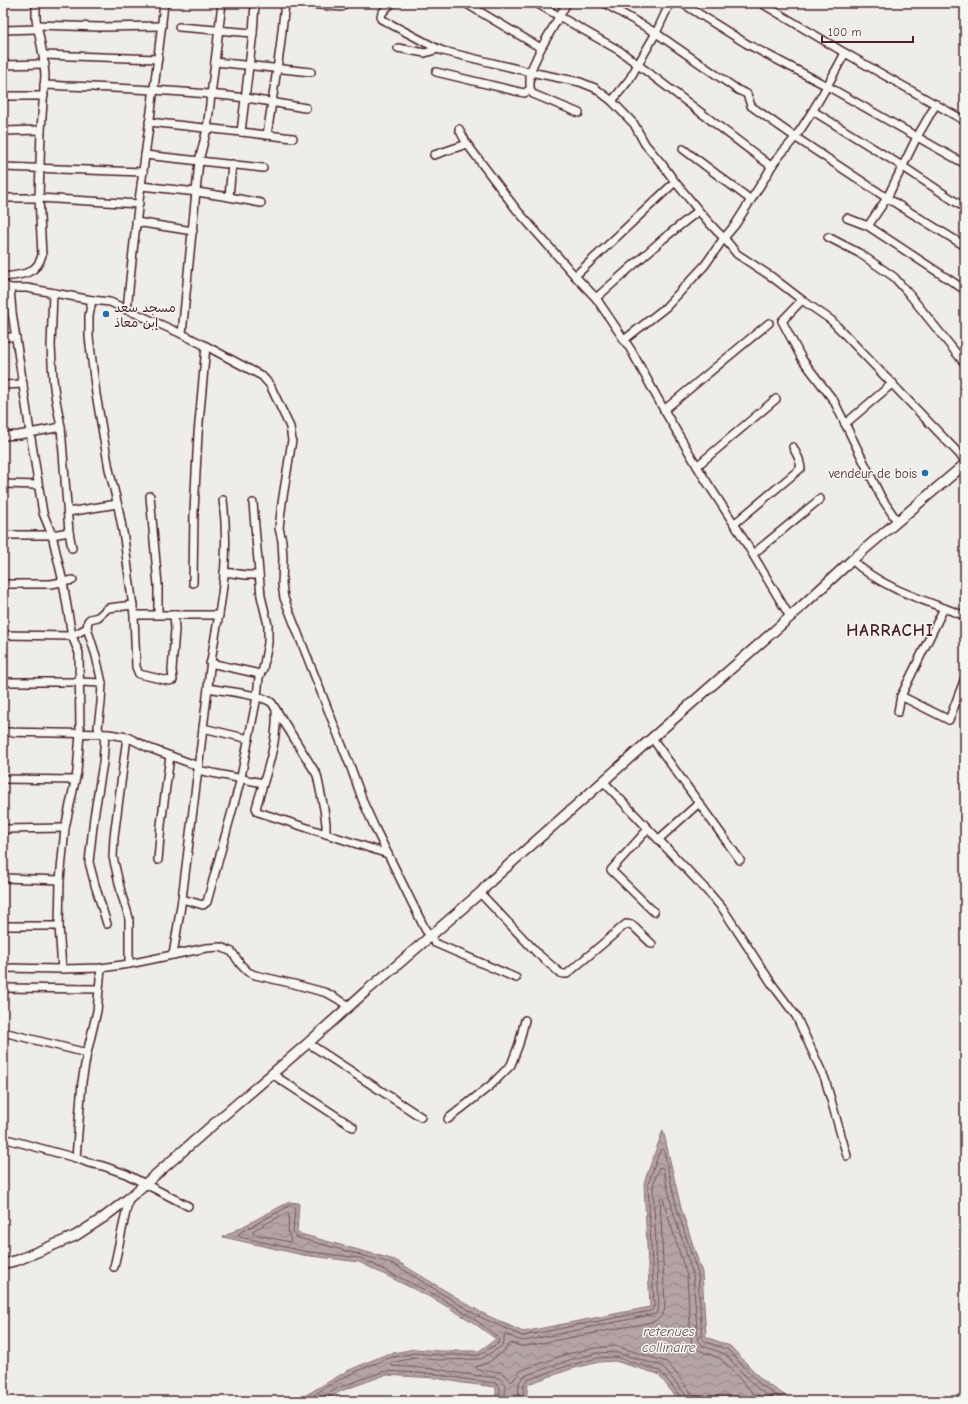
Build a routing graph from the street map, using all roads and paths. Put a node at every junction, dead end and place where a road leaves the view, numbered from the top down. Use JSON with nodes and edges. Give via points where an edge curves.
{"nodes":[{"id":1,"x":36,"y":3,"type":"edge"},
{"id":2,"x":164,"y":3,"type":"edge"},
{"id":3,"x":222,"y":3,"type":"edge"},
{"id":4,"x":255,"y":3,"type":"edge"},
{"id":5,"x":285,"y":3,"type":"edge"},
{"id":6,"x":298,"y":3,"type":"edge"},
{"id":7,"x":392,"y":3,"type":"edge"},
{"id":8,"x":536,"y":3,"type":"edge"},
{"id":9,"x":567,"y":3,"type":"edge"},
{"id":10,"x":604,"y":3,"type":"edge"},
{"id":11,"x":670,"y":3,"type":"edge"},
{"id":12,"x":682,"y":3,"type":"edge"},
{"id":13,"x":761,"y":3,"type":"edge"},
{"id":14,"x":469,"y":4,"type":"edge"},
{"id":15,"x":342,"y":7,"type":"dead end"},
{"id":16,"x":559,"y":16,"type":"junction"},
{"id":17,"x":162,"y":26,"type":"junction"},
{"id":18,"x":38,"y":27,"type":"junction"},
{"id":19,"x":179,"y":27,"type":"dead end"},
{"id":20,"x":3,"y":30,"type":"edge"},
{"id":21,"x":219,"y":31,"type":"junction"},
{"id":22,"x":253,"y":33,"type":"junction"},
{"id":23,"x":656,"y":33,"type":"junction"},
{"id":24,"x":398,"y":48,"type":"dead end"},
{"id":25,"x":438,"y":48,"type":"junction"},
{"id":26,"x":541,"y":48,"type":"junction"},
{"id":27,"x":845,"y":53,"type":"junction"},
{"id":28,"x":43,"y":55,"type":"junction"},
{"id":29,"x":158,"y":59,"type":"junction"},
{"id":30,"x":215,"y":62,"type":"junction"},
{"id":31,"x":638,"y":63,"type":"junction"},
{"id":32,"x":45,"y":64,"type":"junction"},
{"id":33,"x":3,"y":65,"type":"edge"},
{"id":34,"x":249,"y":65,"type":"junction"},
{"id":35,"x":277,"y":68,"type":"junction"},
{"id":36,"x":311,"y":72,"type":"dead end"},
{"id":37,"x":436,"y":72,"type":"dead end"},
{"id":38,"x":530,"y":72,"type":"junction"},
{"id":39,"x":44,"y":85,"type":"junction"},
{"id":40,"x":827,"y":86,"type":"junction"},
{"id":41,"x":530,"y":90,"type":"junction"},
{"id":42,"x":153,"y":91,"type":"junction"},
{"id":43,"x":211,"y":95,"type":"junction"},
{"id":44,"x":3,"y":96,"type":"edge"},
{"id":45,"x":44,"y":96,"type":"junction"},
{"id":46,"x":245,"y":98,"type":"junction"},
{"id":47,"x":612,"y":101,"type":"junction"},
{"id":48,"x":272,"y":102,"type":"junction"},
{"id":49,"x":936,"y":104,"type":"junction"},
{"id":50,"x":306,"y":108,"type":"dead end"},
{"id":51,"x":813,"y":111,"type":"junction"},
{"id":52,"x":579,"y":113,"type":"dead end"},
{"id":53,"x":965,"y":121,"type":"edge"},
{"id":54,"x":149,"y":122,"type":"junction"},
{"id":55,"x":207,"y":129,"type":"junction"},
{"id":56,"x":459,"y":129,"type":"dead end"},
{"id":57,"x":41,"y":130,"type":"junction"},
{"id":58,"x":3,"y":131,"type":"edge"},
{"id":59,"x":241,"y":132,"type":"junction"},
{"id":60,"x":267,"y":135,"type":"junction"},
{"id":61,"x":917,"y":137,"type":"junction"},
{"id":62,"x":293,"y":138,"type":"dead end"},
{"id":63,"x":795,"y":138,"type":"junction"},
{"id":64,"x":467,"y":144,"type":"junction"},
{"id":65,"x":683,"y":149,"type":"dead end"},
{"id":66,"x":145,"y":155,"type":"junction"},
{"id":67,"x":434,"y":155,"type":"dead end"},
{"id":68,"x":199,"y":161,"type":"junction"},
{"id":69,"x":232,"y":164,"type":"junction"},
{"id":70,"x":965,"y":164,"type":"edge"},
{"id":71,"x":3,"y":166,"type":"edge"},
{"id":72,"x":771,"y":166,"type":"junction"},
{"id":73,"x":902,"y":166,"type":"junction"},
{"id":74,"x":40,"y":168,"type":"junction"},
{"id":75,"x":263,"y":168,"type":"dead end"},
{"id":76,"x":143,"y":172,"type":"junction"},
{"id":77,"x":676,"y":182,"type":"junction"},
{"id":78,"x":141,"y":186,"type":"junction"},
{"id":79,"x":197,"y":192,"type":"junction"},
{"id":80,"x":229,"y":197,"type":"junction"},
{"id":81,"x":3,"y":198,"type":"edge"},
{"id":82,"x":39,"y":198,"type":"junction"},
{"id":83,"x":887,"y":198,"type":"junction"},
{"id":84,"x":751,"y":200,"type":"junction"},
{"id":85,"x":261,"y":203,"type":"dead end"},
{"id":86,"x":139,"y":204,"type":"junction"},
{"id":87,"x":965,"y":208,"type":"edge"},
{"id":88,"x":698,"y":211,"type":"junction"},
{"id":89,"x":848,"y":218,"type":"dead end"},
{"id":90,"x":136,"y":222,"type":"junction"},
{"id":91,"x":868,"y":226,"type":"junction"},
{"id":92,"x":193,"y":231,"type":"junction"},
{"id":93,"x":828,"y":237,"type":"dead end"},
{"id":94,"x":724,"y":238,"type":"junction"},
{"id":95,"x":965,"y":246,"type":"edge"},
{"id":96,"x":575,"y":276,"type":"junction"},
{"id":97,"x":3,"y":277,"type":"edge"},
{"id":98,"x":3,"y":284,"type":"edge"},
{"id":99,"x":10,"y":288,"type":"junction"},
{"id":100,"x":965,"y":290,"type":"edge"},
{"id":101,"x":53,"y":293,"type":"junction"},
{"id":102,"x":596,"y":298,"type":"junction"},
{"id":103,"x":92,"y":300,"type":"junction"},
{"id":104,"x":802,"y":300,"type":"junction"},
{"id":105,"x":127,"y":310,"type":"junction"},
{"id":106,"x":769,"y":323,"type":"dead end"},
{"id":107,"x":182,"y":334,"type":"junction"},
{"id":108,"x":3,"y":337,"type":"edge"},
{"id":109,"x":16,"y":337,"type":"junction"},
{"id":110,"x":624,"y":340,"type":"junction"},
{"id":111,"x":206,"y":346,"type":"junction"},
{"id":112,"x":965,"y":364,"type":"edge"},
{"id":113,"x":23,"y":384,"type":"junction"},
{"id":114,"x":893,"y":384,"type":"junction"},
{"id":115,"x":3,"y":385,"type":"edge"},
{"id":116,"x":776,"y":399,"type":"dead end"},
{"id":117,"x":664,"y":410,"type":"junction"},
{"id":118,"x":845,"y":424,"type":"junction"},
{"id":119,"x":61,"y":427,"type":"junction"},
{"id":120,"x":30,"y":432,"type":"junction"},
{"id":121,"x":3,"y":436,"type":"edge"},
{"id":122,"x":793,"y":447,"type":"dead end"},
{"id":123,"x":965,"y":460,"type":"edge"},
{"id":124,"x":965,"y":464,"type":"edge"},
{"id":125,"x":697,"y":466,"type":"junction"},
{"id":126,"x":3,"y":484,"type":"edge"},
{"id":127,"x":38,"y":485,"type":"junction"},
{"id":128,"x":150,"y":496,"type":"dead end"},
{"id":129,"x":820,"y":499,"type":"dead end"},
{"id":130,"x":223,"y":500,"type":"dead end"},
{"id":131,"x":253,"y":503,"type":"dead end"},
{"id":132,"x":117,"y":504,"type":"junction"},
{"id":133,"x":68,"y":512,"type":"junction"},
{"id":134,"x":897,"y":521,"type":"junction"},
{"id":135,"x":734,"y":524,"type":"junction"},
{"id":136,"x":69,"y":532,"type":"junction"},
{"id":137,"x":52,"y":534,"type":"junction"},
{"id":138,"x":3,"y":535,"type":"edge"},
{"id":139,"x":72,"y":548,"type":"dead end"},
{"id":140,"x":752,"y":554,"type":"junction"},
{"id":141,"x":852,"y":560,"type":"junction"},
{"id":142,"x":224,"y":572,"type":"junction"},
{"id":143,"x":259,"y":575,"type":"junction"},
{"id":144,"x":73,"y":580,"type":"dead end"},
{"id":145,"x":63,"y":582,"type":"junction"},
{"id":146,"x":193,"y":583,"type":"dead end"},
{"id":147,"x":3,"y":584,"type":"edge"},
{"id":148,"x":133,"y":605,"type":"junction"},
{"id":149,"x":944,"y":608,"type":"junction"},
{"id":150,"x":158,"y":614,"type":"junction"},
{"id":151,"x":134,"y":615,"type":"junction"},
{"id":152,"x":174,"y":615,"type":"junction"},
{"id":153,"x":219,"y":615,"type":"junction"},
{"id":154,"x":965,"y":616,"type":"edge"},
{"id":155,"x":790,"y":617,"type":"junction"},
{"id":156,"x":87,"y":628,"type":"junction"},
{"id":157,"x":3,"y":635,"type":"edge"},
{"id":158,"x":72,"y":636,"type":"junction"},
{"id":159,"x":210,"y":662,"type":"junction"},
{"id":160,"x":260,"y":674,"type":"junction"},
{"id":161,"x":965,"y":678,"type":"edge"},
{"id":162,"x":3,"y":682,"type":"edge"},
{"id":163,"x":80,"y":682,"type":"junction"},
{"id":164,"x":102,"y":683,"type":"junction"},
{"id":165,"x":208,"y":688,"type":"junction"},
{"id":166,"x":901,"y":696,"type":"junction"},
{"id":167,"x":257,"y":697,"type":"junction"},
{"id":168,"x":276,"y":711,"type":"junction"},
{"id":169,"x":898,"y":712,"type":"dead end"},
{"id":170,"x":203,"y":728,"type":"junction"},
{"id":171,"x":3,"y":732,"type":"edge"},
{"id":172,"x":80,"y":733,"type":"junction"},
{"id":173,"x":102,"y":734,"type":"junction"},
{"id":174,"x":127,"y":737,"type":"junction"},
{"id":175,"x":652,"y":738,"type":"junction"},
{"id":176,"x":249,"y":739,"type":"junction"},
{"id":177,"x":170,"y":756,"type":"junction"},
{"id":178,"x":198,"y":768,"type":"junction"},
{"id":179,"x":241,"y":779,"type":"junction"},
{"id":180,"x":3,"y":780,"type":"edge"},
{"id":181,"x":75,"y":780,"type":"junction"},
{"id":182,"x":603,"y":781,"type":"junction"},
{"id":183,"x":263,"y":784,"type":"junction"},
{"id":184,"x":698,"y":803,"type":"junction"},
{"id":185,"x":65,"y":828,"type":"junction"},
{"id":186,"x":3,"y":829,"type":"edge"},
{"id":187,"x":648,"y":829,"type":"junction"},
{"id":188,"x":326,"y":834,"type":"junction"},
{"id":189,"x":659,"y":839,"type":"junction"},
{"id":190,"x":388,"y":854,"type":"junction"},
{"id":191,"x":158,"y":860,"type":"dead end"},
{"id":192,"x":740,"y":860,"type":"dead end"},
{"id":193,"x":3,"y":878,"type":"edge"},
{"id":194,"x":60,"y":880,"type":"junction"},
{"id":195,"x":480,"y":893,"type":"junction"},
{"id":196,"x":182,"y":899,"type":"junction"},
{"id":197,"x":654,"y":912,"type":"dead end"},
{"id":198,"x":107,"y":924,"type":"dead end"},
{"id":199,"x":3,"y":926,"type":"edge"},
{"id":200,"x":59,"y":926,"type":"junction"},
{"id":201,"x":430,"y":936,"type":"junction"},
{"id":202,"x":652,"y":944,"type":"dead end"},
{"id":203,"x":174,"y":955,"type":"junction"},
{"id":204,"x":129,"y":964,"type":"junction"},
{"id":205,"x":3,"y":968,"type":"edge"},
{"id":206,"x":102,"y":968,"type":"junction"},
{"id":207,"x":62,"y":969,"type":"junction"},
{"id":208,"x":516,"y":978,"type":"dead end"},
{"id":209,"x":3,"y":988,"type":"edge"},
{"id":210,"x":99,"y":989,"type":"junction"},
{"id":211,"x":350,"y":1006,"type":"junction"},
{"id":212,"x":525,"y":1020,"type":"dead end"},
{"id":213,"x":3,"y":1032,"type":"edge"},
{"id":214,"x":308,"y":1043,"type":"junction"},
{"id":215,"x":87,"y":1053,"type":"junction"},
{"id":216,"x":272,"y":1074,"type":"junction"},
{"id":217,"x":421,"y":1117,"type":"dead end"},
{"id":218,"x":448,"y":1119,"type":"dead end"},
{"id":219,"x":353,"y":1127,"type":"dead end"},
{"id":220,"x":3,"y":1138,"type":"edge"},
{"id":221,"x":847,"y":1156,"type":"dead end"},
{"id":222,"x":76,"y":1158,"type":"junction"},
{"id":223,"x":146,"y":1183,"type":"junction"},
{"id":224,"x":129,"y":1198,"type":"junction"},
{"id":225,"x":188,"y":1206,"type":"dead end"},
{"id":226,"x":3,"y":1264,"type":"edge"},
{"id":227,"x":114,"y":1267,"type":"dead end"}],
"edges":[{"from":1,"to":18,"type":"street"},
{"from":2,"to":17,"type":"street"},
{"from":3,"to":21,"type":"street"},
{"from":4,"to":22,"type":"street"},
{"from":5,"to":35,"type":"street"},
{"from":6,"to":15,"type":"street"},
{"from":7,"to":25,"type":"street","via":[[382,12],[381,19]]},
{"from":8,"to":16,"type":"street"},
{"from":9,"to":16,"type":"street"},
{"from":10,"to":23,"type":"street"},
{"from":11,"to":23,"type":"street"},
{"from":12,"to":40,"type":"street","via":[[747,44]]},
{"from":13,"to":27,"type":"street"},
{"from":14,"to":26,"type":"street"},
{"from":16,"to":26,"type":"street"},
{"from":16,"to":31,"type":"street"},
{"from":17,"to":18,"type":"street"},
{"from":17,"to":29,"type":"street"},
{"from":18,"to":20,"type":"street"},
{"from":18,"to":28,"type":"street"},
{"from":19,"to":21,"type":"street"},
{"from":21,"to":22,"type":"street"},
{"from":21,"to":30,"type":"street"},
{"from":22,"to":34,"type":"street"},
{"from":23,"to":31,"type":"street"},
{"from":23,"to":63,"type":"street","via":[[747,94],[750,106]]},
{"from":24,"to":25,"type":"street","via":[[425,53]]},
{"from":25,"to":38,"type":"street"},
{"from":26,"to":38,"type":"street"},
{"from":27,"to":40,"type":"street"},
{"from":27,"to":49,"type":"street"},
{"from":28,"to":29,"type":"street"},
{"from":28,"to":32,"type":"street"},
{"from":29,"to":42,"type":"street"},
{"from":30,"to":34,"type":"street"},
{"from":30,"to":43,"type":"street"},
{"from":31,"to":47,"type":"street","via":[[629,80]]},
{"from":31,"to":72,"type":"street"},
{"from":32,"to":33,"type":"street"},
{"from":32,"to":39,"type":"street"},
{"from":34,"to":35,"type":"street"},
{"from":34,"to":46,"type":"street"},
{"from":35,"to":36,"type":"street"},
{"from":35,"to":48,"type":"street"},
{"from":37,"to":41,"type":"street","via":[[524,93]]},
{"from":38,"to":41,"type":"street"},
{"from":38,"to":47,"type":"street","via":[[580,82],[595,88]]},
{"from":39,"to":42,"type":"street"},
{"from":39,"to":45,"type":"street"},
{"from":40,"to":51,"type":"street"},
{"from":40,"to":61,"type":"street"},
{"from":41,"to":52,"type":"street","via":[[533,94]]},
{"from":42,"to":43,"type":"street"},
{"from":42,"to":54,"type":"street"},
{"from":43,"to":46,"type":"street"},
{"from":43,"to":55,"type":"street"},
{"from":44,"to":45,"type":"street"},
{"from":45,"to":57,"type":"street"},
{"from":46,"to":48,"type":"street"},
{"from":46,"to":59,"type":"street"},
{"from":47,"to":77,"type":"street","via":[[634,124],[645,144]]},
{"from":48,"to":50,"type":"street"},
{"from":48,"to":60,"type":"street"},
{"from":49,"to":53,"type":"street"},
{"from":49,"to":61,"type":"street"},
{"from":51,"to":63,"type":"street"},
{"from":51,"to":73,"type":"street"},
{"from":54,"to":55,"type":"street"},
{"from":54,"to":66,"type":"street"},
{"from":55,"to":59,"type":"street"},
{"from":55,"to":68,"type":"street"},
{"from":56,"to":64,"type":"street"},
{"from":57,"to":58,"type":"street"},
{"from":57,"to":74,"type":"street"},
{"from":59,"to":60,"type":"street"},
{"from":60,"to":62,"type":"street"},
{"from":61,"to":70,"type":"street"},
{"from":61,"to":73,"type":"street"},
{"from":63,"to":72,"type":"street"},
{"from":63,"to":83,"type":"street"},
{"from":64,"to":67,"type":"street"},
{"from":64,"to":96,"type":"street","via":[[516,209]]},
{"from":65,"to":84,"type":"street"},
{"from":66,"to":68,"type":"street"},
{"from":66,"to":76,"type":"street"},
{"from":68,"to":69,"type":"street"},
{"from":68,"to":79,"type":"street"},
{"from":69,"to":75,"type":"street"},
{"from":69,"to":80,"type":"street"},
{"from":71,"to":74,"type":"street"},
{"from":72,"to":84,"type":"street"},
{"from":73,"to":83,"type":"street"},
{"from":73,"to":87,"type":"street"},
{"from":74,"to":76,"type":"street"},
{"from":74,"to":82,"type":"street"},
{"from":76,"to":78,"type":"street"},
{"from":77,"to":88,"type":"street"},
{"from":77,"to":96,"type":"street"},
{"from":78,"to":79,"type":"street"},
{"from":78,"to":86,"type":"street"},
{"from":79,"to":80,"type":"street"},
{"from":79,"to":92,"type":"street"},
{"from":80,"to":85,"type":"street"},
{"from":81,"to":82,"type":"street"},
{"from":82,"to":86,"type":"street"},
{"from":82,"to":97,"type":"street","via":[[42,255],[40,262],[24,274]]},
{"from":83,"to":91,"type":"street"},
{"from":83,"to":95,"type":"street"},
{"from":84,"to":94,"type":"street"},
{"from":86,"to":90,"type":"street"},
{"from":88,"to":94,"type":"street"},
{"from":88,"to":102,"type":"street"},
{"from":89,"to":91,"type":"street"},
{"from":90,"to":92,"type":"street"},
{"from":90,"to":105,"type":"street"},
{"from":91,"to":100,"type":"street"},
{"from":92,"to":107,"type":"street"},
{"from":93,"to":112,"type":"street","via":[[859,253],[894,277]]},
{"from":94,"to":104,"type":"street","via":[[737,254]]},
{"from":94,"to":110,"type":"street","via":[[705,265],[666,307]]},
{"from":96,"to":102,"type":"street"},
{"from":98,"to":99,"type":"street"},
{"from":99,"to":101,"type":"street"},
{"from":99,"to":109,"type":"street"},
{"from":101,"to":103,"type":"street"},
{"from":101,"to":119,"type":"street","via":[[51,346],[55,395]]},
{"from":102,"to":110,"type":"street"},
{"from":103,"to":105,"type":"street","via":[[110,302]]},
{"from":103,"to":132,"type":"street","via":[[89,337],[95,386]]},
{"from":104,"to":114,"type":"street","via":[[831,320]]},
{"from":104,"to":118,"type":"street","via":[[782,321],[802,359],[834,400]]},
{"from":105,"to":107,"type":"street"},
{"from":106,"to":117,"type":"street"},
{"from":107,"to":111,"type":"street"},
{"from":108,"to":109,"type":"street"},
{"from":109,"to":113,"type":"street"},
{"from":110,"to":117,"type":"street"},
{"from":111,"to":146,"type":"street","via":[[194,503]]},
{"from":111,"to":190,"type":"street","via":[[262,376],[270,385],[290,427],[292,440],[279,528],[282,541],[284,598],[364,804]]},
{"from":113,"to":115,"type":"street"},
{"from":113,"to":120,"type":"street"},
{"from":114,"to":118,"type":"street"},
{"from":114,"to":123,"type":"street"},
{"from":116,"to":125,"type":"street"},
{"from":117,"to":125,"type":"street"},
{"from":118,"to":134,"type":"street","via":[[881,497]]},
{"from":119,"to":120,"type":"street"},
{"from":119,"to":133,"type":"street"},
{"from":120,"to":121,"type":"street"},
{"from":120,"to":127,"type":"street"},
{"from":122,"to":135,"type":"street","via":[[801,468]]},
{"from":124,"to":134,"type":"main road"},
{"from":125,"to":135,"type":"street"},
{"from":126,"to":127,"type":"street"},
{"from":127,"to":137,"type":"street","via":[[43,513]]},
{"from":128,"to":150,"type":"street"},
{"from":129,"to":140,"type":"street"},
{"from":130,"to":142,"type":"street","via":[[226,519]]},
{"from":131,"to":143,"type":"street"},
{"from":132,"to":133,"type":"street"},
{"from":132,"to":148,"type":"street"},
{"from":133,"to":136,"type":"street"},
{"from":134,"to":141,"type":"main road"},
{"from":135,"to":140,"type":"street"},
{"from":136,"to":137,"type":"street"},
{"from":136,"to":139,"type":"street"},
{"from":137,"to":138,"type":"street"},
{"from":137,"to":145,"type":"street"},
{"from":140,"to":155,"type":"street"},
{"from":141,"to":149,"type":"street","via":[[883,583]]},
{"from":141,"to":155,"type":"main road"},
{"from":142,"to":143,"type":"street"},
{"from":142,"to":153,"type":"street"},
{"from":143,"to":160,"type":"street","via":[[269,637]]},
{"from":144,"to":145,"type":"street"},
{"from":145,"to":147,"type":"street"},
{"from":145,"to":158,"type":"street"},
{"from":148,"to":151,"type":"street"},
{"from":148,"to":156,"type":"street","via":[[108,608],[98,617],[90,619]]},
{"from":149,"to":154,"type":"street"},
{"from":149,"to":166,"type":"street"},
{"from":150,"to":151,"type":"street"},
{"from":150,"to":152,"type":"street"},
{"from":151,"to":152,"type":"street","via":[[138,673],[171,682],[174,678]]},
{"from":152,"to":153,"type":"street"},
{"from":153,"to":159,"type":"street"},
{"from":155,"to":175,"type":"main road"},
{"from":156,"to":158,"type":"street"},
{"from":156,"to":164,"type":"street"},
{"from":157,"to":158,"type":"street"},
{"from":158,"to":163,"type":"street","via":[[79,653]]},
{"from":159,"to":160,"type":"street"},
{"from":159,"to":165,"type":"street"},
{"from":160,"to":167,"type":"street"},
{"from":161,"to":166,"type":"street","via":[[949,720]]},
{"from":162,"to":163,"type":"street"},
{"from":163,"to":164,"type":"street"},
{"from":163,"to":172,"type":"street"},
{"from":164,"to":173,"type":"street","via":[[98,727]]},
{"from":165,"to":167,"type":"street"},
{"from":165,"to":170,"type":"street"},
{"from":166,"to":169,"type":"street"},
{"from":167,"to":168,"type":"street","via":[[269,700]]},
{"from":167,"to":176,"type":"street"},
{"from":168,"to":183,"type":"street","via":[[272,752]]},
{"from":168,"to":188,"type":"street","via":[[317,775]]},
{"from":170,"to":176,"type":"street"},
{"from":170,"to":178,"type":"street"},
{"from":171,"to":172,"type":"street"},
{"from":172,"to":173,"type":"street"},
{"from":172,"to":181,"type":"street"},
{"from":173,"to":174,"type":"street"},
{"from":173,"to":198,"type":"street","via":[[103,763],[89,862]]},
{"from":174,"to":177,"type":"street"},
{"from":174,"to":204,"type":"street","via":[[114,837],[114,857],[129,918]]},
{"from":175,"to":182,"type":"main road"},
{"from":175,"to":184,"type":"street"},
{"from":176,"to":179,"type":"street"},
{"from":177,"to":178,"type":"street"},
{"from":177,"to":191,"type":"street"},
{"from":178,"to":179,"type":"street"},
{"from":178,"to":196,"type":"street"},
{"from":179,"to":183,"type":"street"},
{"from":179,"to":196,"type":"street","via":[[206,902],[202,905]]},
{"from":180,"to":181,"type":"street"},
{"from":181,"to":185,"type":"street"},
{"from":182,"to":187,"type":"street"},
{"from":182,"to":195,"type":"main road"},
{"from":183,"to":188,"type":"street","via":[[256,808],[258,812]]},
{"from":184,"to":189,"type":"street"},
{"from":184,"to":192,"type":"street"},
{"from":185,"to":186,"type":"street"},
{"from":185,"to":194,"type":"street"},
{"from":187,"to":189,"type":"street"},
{"from":187,"to":197,"type":"street","via":[[611,870]]},
{"from":188,"to":190,"type":"street"},
{"from":189,"to":221,"type":"street","via":[[722,909],[796,1016],[825,1079]]},
{"from":190,"to":201,"type":"street"},
{"from":193,"to":194,"type":"street"},
{"from":194,"to":200,"type":"street"},
{"from":195,"to":201,"type":"main road"},
{"from":195,"to":202,"type":"street","via":[[538,954],[564,974],[626,924],[632,925]]},
{"from":196,"to":203,"type":"street"},
{"from":199,"to":200,"type":"street"},
{"from":200,"to":207,"type":"street"},
{"from":201,"to":208,"type":"street","via":[[435,944]]},
{"from":201,"to":211,"type":"main road"},
{"from":203,"to":204,"type":"street"},
{"from":203,"to":211,"type":"street","via":[[221,947],[232,952],[248,972],[327,993]]},
{"from":204,"to":206,"type":"street"},
{"from":205,"to":207,"type":"street"},
{"from":206,"to":207,"type":"street"},
{"from":206,"to":210,"type":"street"},
{"from":209,"to":210,"type":"street"},
{"from":210,"to":215,"type":"street","via":[[97,1012]]},
{"from":211,"to":214,"type":"main road"},
{"from":212,"to":218,"type":"street","via":[[511,1065],[491,1085]]},
{"from":213,"to":215,"type":"street"},
{"from":214,"to":216,"type":"main road"},
{"from":214,"to":217,"type":"street"},
{"from":215,"to":222,"type":"street"},
{"from":216,"to":219,"type":"street"},
{"from":216,"to":223,"type":"main road"},
{"from":220,"to":222,"type":"street"},
{"from":222,"to":223,"type":"street"},
{"from":223,"to":224,"type":"main road"},
{"from":223,"to":225,"type":"street"},
{"from":224,"to":226,"type":"main road","via":[[75,1236]]},
{"from":224,"to":227,"type":"street"}]}
